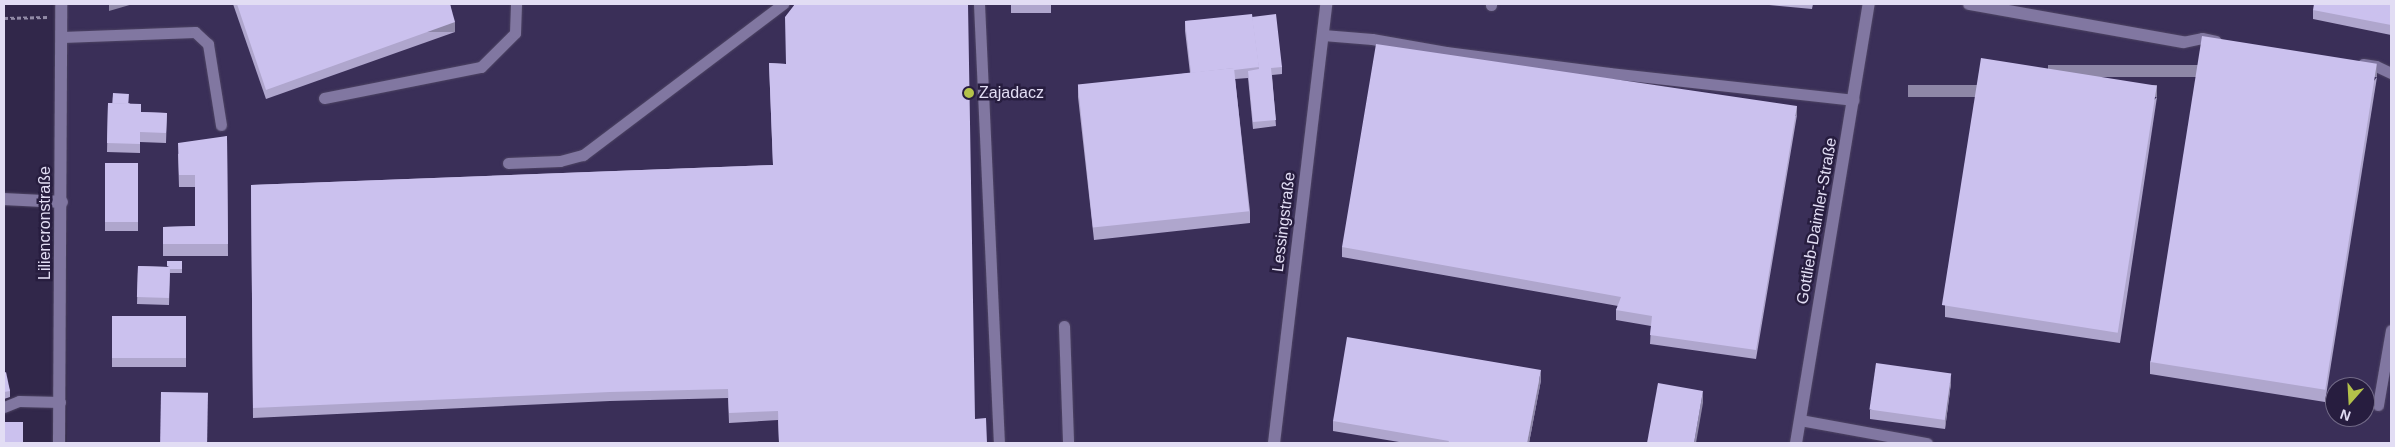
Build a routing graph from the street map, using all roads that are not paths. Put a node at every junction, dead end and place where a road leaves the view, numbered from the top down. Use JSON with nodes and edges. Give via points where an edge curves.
{"nodes":[{"id":1,"x":61,"y":4,"type":"edge"},
{"id":2,"x":516,"y":4,"type":"edge"},
{"id":3,"x":783,"y":4,"type":"edge"},
{"id":4,"x":979,"y":4,"type":"edge"},
{"id":5,"x":1326,"y":4,"type":"edge"},
{"id":6,"x":1869,"y":4,"type":"edge"},
{"id":7,"x":1969,"y":4,"type":"edge"},
{"id":8,"x":1323,"y":35,"type":"junction"},
{"id":9,"x":62,"y":37,"type":"junction"},
{"id":10,"x":2183,"y":42,"type":"joint"},
{"id":11,"x":2231,"y":43,"type":"edge"},
{"id":12,"x":2347,"y":62,"type":"edge"},
{"id":13,"x":2391,"y":73,"type":"edge"},
{"id":14,"x":324,"y":98,"type":"dead end"},
{"id":15,"x":1854,"y":100,"type":"junction"},
{"id":16,"x":221,"y":125,"type":"dead end"},
{"id":17,"x":508,"y":162,"type":"dead end"},
{"id":18,"x":4,"y":199,"type":"edge"},
{"id":19,"x":62,"y":202,"type":"junction"},
{"id":20,"x":1064,"y":326,"type":"dead end"},
{"id":21,"x":2391,"y":330,"type":"edge"},
{"id":22,"x":60,"y":402,"type":"junction"},
{"id":23,"x":2378,"y":405,"type":"dead end"},
{"id":24,"x":4,"y":406,"type":"edge"},
{"id":25,"x":1800,"y":420,"type":"junction"},
{"id":26,"x":59,"y":443,"type":"edge"},
{"id":27,"x":999,"y":443,"type":"edge"},
{"id":28,"x":1068,"y":443,"type":"edge"},
{"id":29,"x":1274,"y":443,"type":"edge"},
{"id":30,"x":1796,"y":443,"type":"edge"},
{"id":31,"x":1927,"y":443,"type":"edge"}],
"edges":[{"from":1,"to":9,"type":"street","name":"Liliencronstraße"},
{"from":2,"to":14,"type":"lane","via":[[515,33],[481,68]]},
{"from":3,"to":17,"type":"lane","via":[[583,155],[560,161]]},
{"from":4,"to":27,"type":"lane"},
{"from":5,"to":8,"type":"street","name":"Lessingstraße"},
{"from":6,"to":15,"type":"street","name":"Gottlieb-Daimler-Straße"},
{"from":7,"to":10,"type":"street"},
{"from":8,"to":15,"type":"lane","via":[[1610,73]]},
{"from":8,"to":29,"type":"street","name":"Lessingstraße"},
{"from":9,"to":16,"type":"lane","via":[[195,32],[208,44]]},
{"from":9,"to":19,"type":"street","name":"Liliencronstraße"},
{"from":10,"to":11,"type":"lane","via":[[2202,38]]},
{"from":12,"to":13,"type":"lane","via":[[2376,66]]},
{"from":15,"to":25,"type":"street","name":"Gottlieb-Daimler-Straße"},
{"from":18,"to":19,"type":"street"},
{"from":19,"to":22,"type":"street","name":"Liliencronstraße"},
{"from":20,"to":28,"type":"lane"},
{"from":21,"to":23,"type":"lane"},
{"from":22,"to":24,"type":"lane","via":[[19,401]]},
{"from":22,"to":26,"type":"street","name":"Liliencronstraße"},
{"from":25,"to":30,"type":"street","name":"Gottlieb-Daimler-Straße"},
{"from":25,"to":31,"type":"lane"}]}
